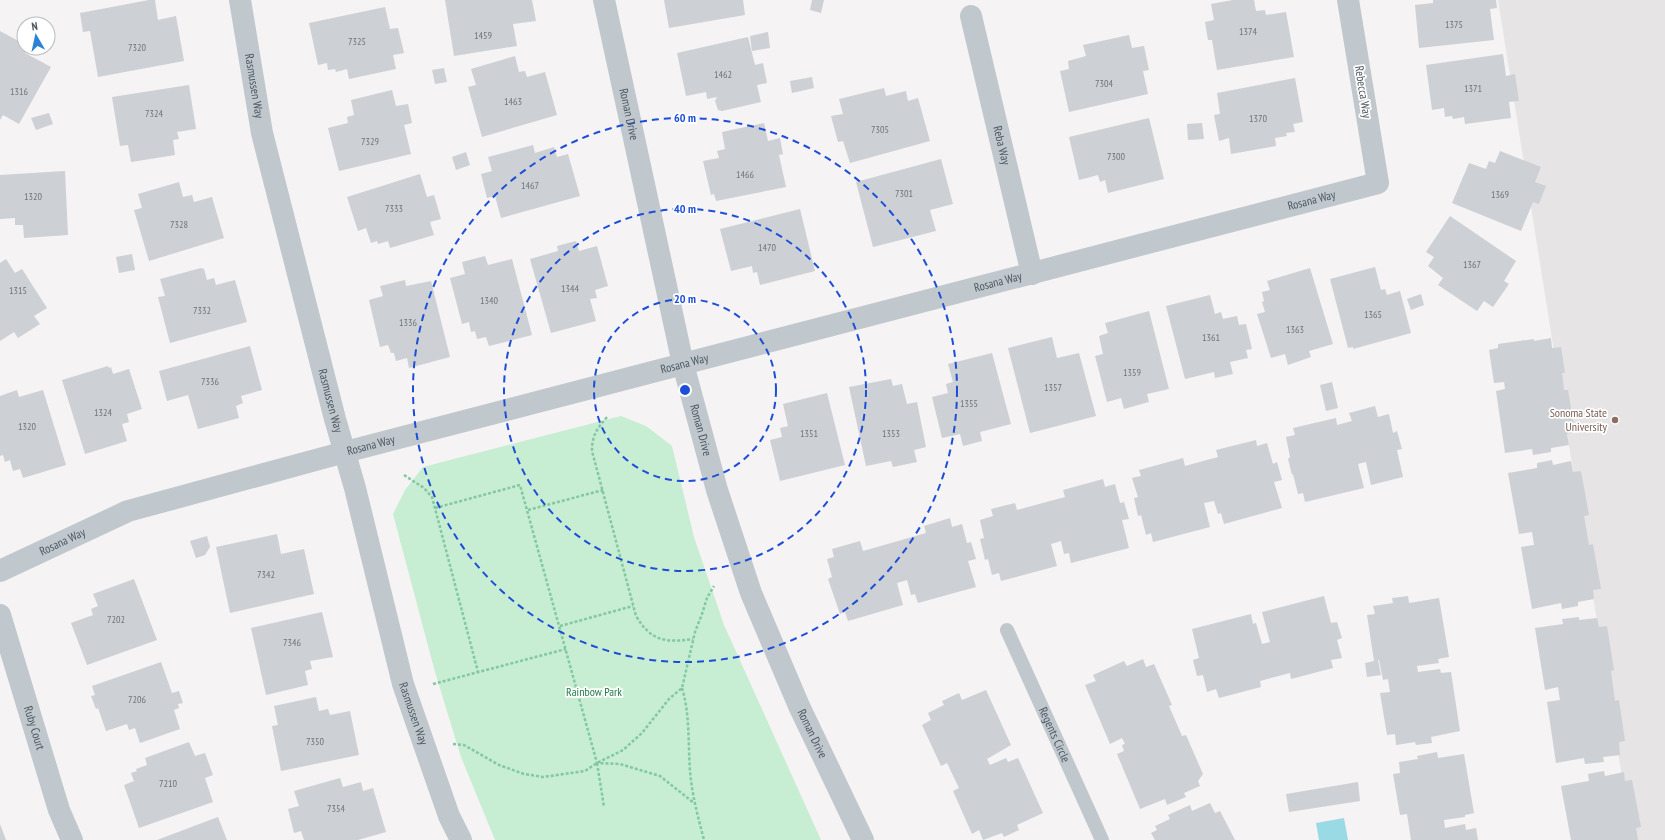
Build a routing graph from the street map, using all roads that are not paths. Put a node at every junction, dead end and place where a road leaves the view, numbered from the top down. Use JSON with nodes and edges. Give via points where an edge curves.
{"nodes":[{"id":1,"x":240,"y":0,"type":"edge"},
{"id":2,"x":604,"y":0,"type":"edge"},
{"id":3,"x":1348,"y":0,"type":"edge"},
{"id":4,"x":971,"y":16,"type":"dead end"},
{"id":5,"x":1378,"y":184,"type":"joint"},
{"id":6,"x":1032,"y":274,"type":"junction"},
{"id":7,"x":683,"y":364,"type":"junction"},
{"id":8,"x":345,"y":452,"type":"junction"},
{"id":9,"x":0,"y":571,"type":"edge"},
{"id":10,"x":0,"y":615,"type":"edge"},
{"id":11,"x":1007,"y":630,"type":"dead end"},
{"id":12,"x":72,"y":840,"type":"edge"},
{"id":13,"x":461,"y":840,"type":"edge"},
{"id":14,"x":862,"y":840,"type":"edge"},
{"id":15,"x":1102,"y":840,"type":"edge"}],
"edges":[{"from":1,"to":8,"type":"street","name":"Rasmussen Way","via":[[262,133]]},
{"from":2,"to":7,"type":"street","name":"Roman Drive"},
{"from":3,"to":5,"type":"street","name":"Rebecca Way"},
{"from":4,"to":6,"type":"street","name":"Reba Way"},
{"from":5,"to":6,"type":"street","name":"Rosana Way"},
{"from":6,"to":7,"type":"street","name":"Rosana Way"},
{"from":7,"to":8,"type":"street","name":"Rosana Way"},
{"from":7,"to":14,"type":"street","name":"Roman Drive","via":[[717,490],[750,593],[799,706]]},
{"from":8,"to":9,"type":"street","name":"Rosana Way","via":[[128,511]]},
{"from":8,"to":13,"type":"street","name":"Rasmussen Way","via":[[403,684],[449,816]]},
{"from":10,"to":12,"type":"street","name":"Ruby Court","via":[[59,810]]},
{"from":11,"to":15,"type":"lane","name":"Regents Circle"}]}
